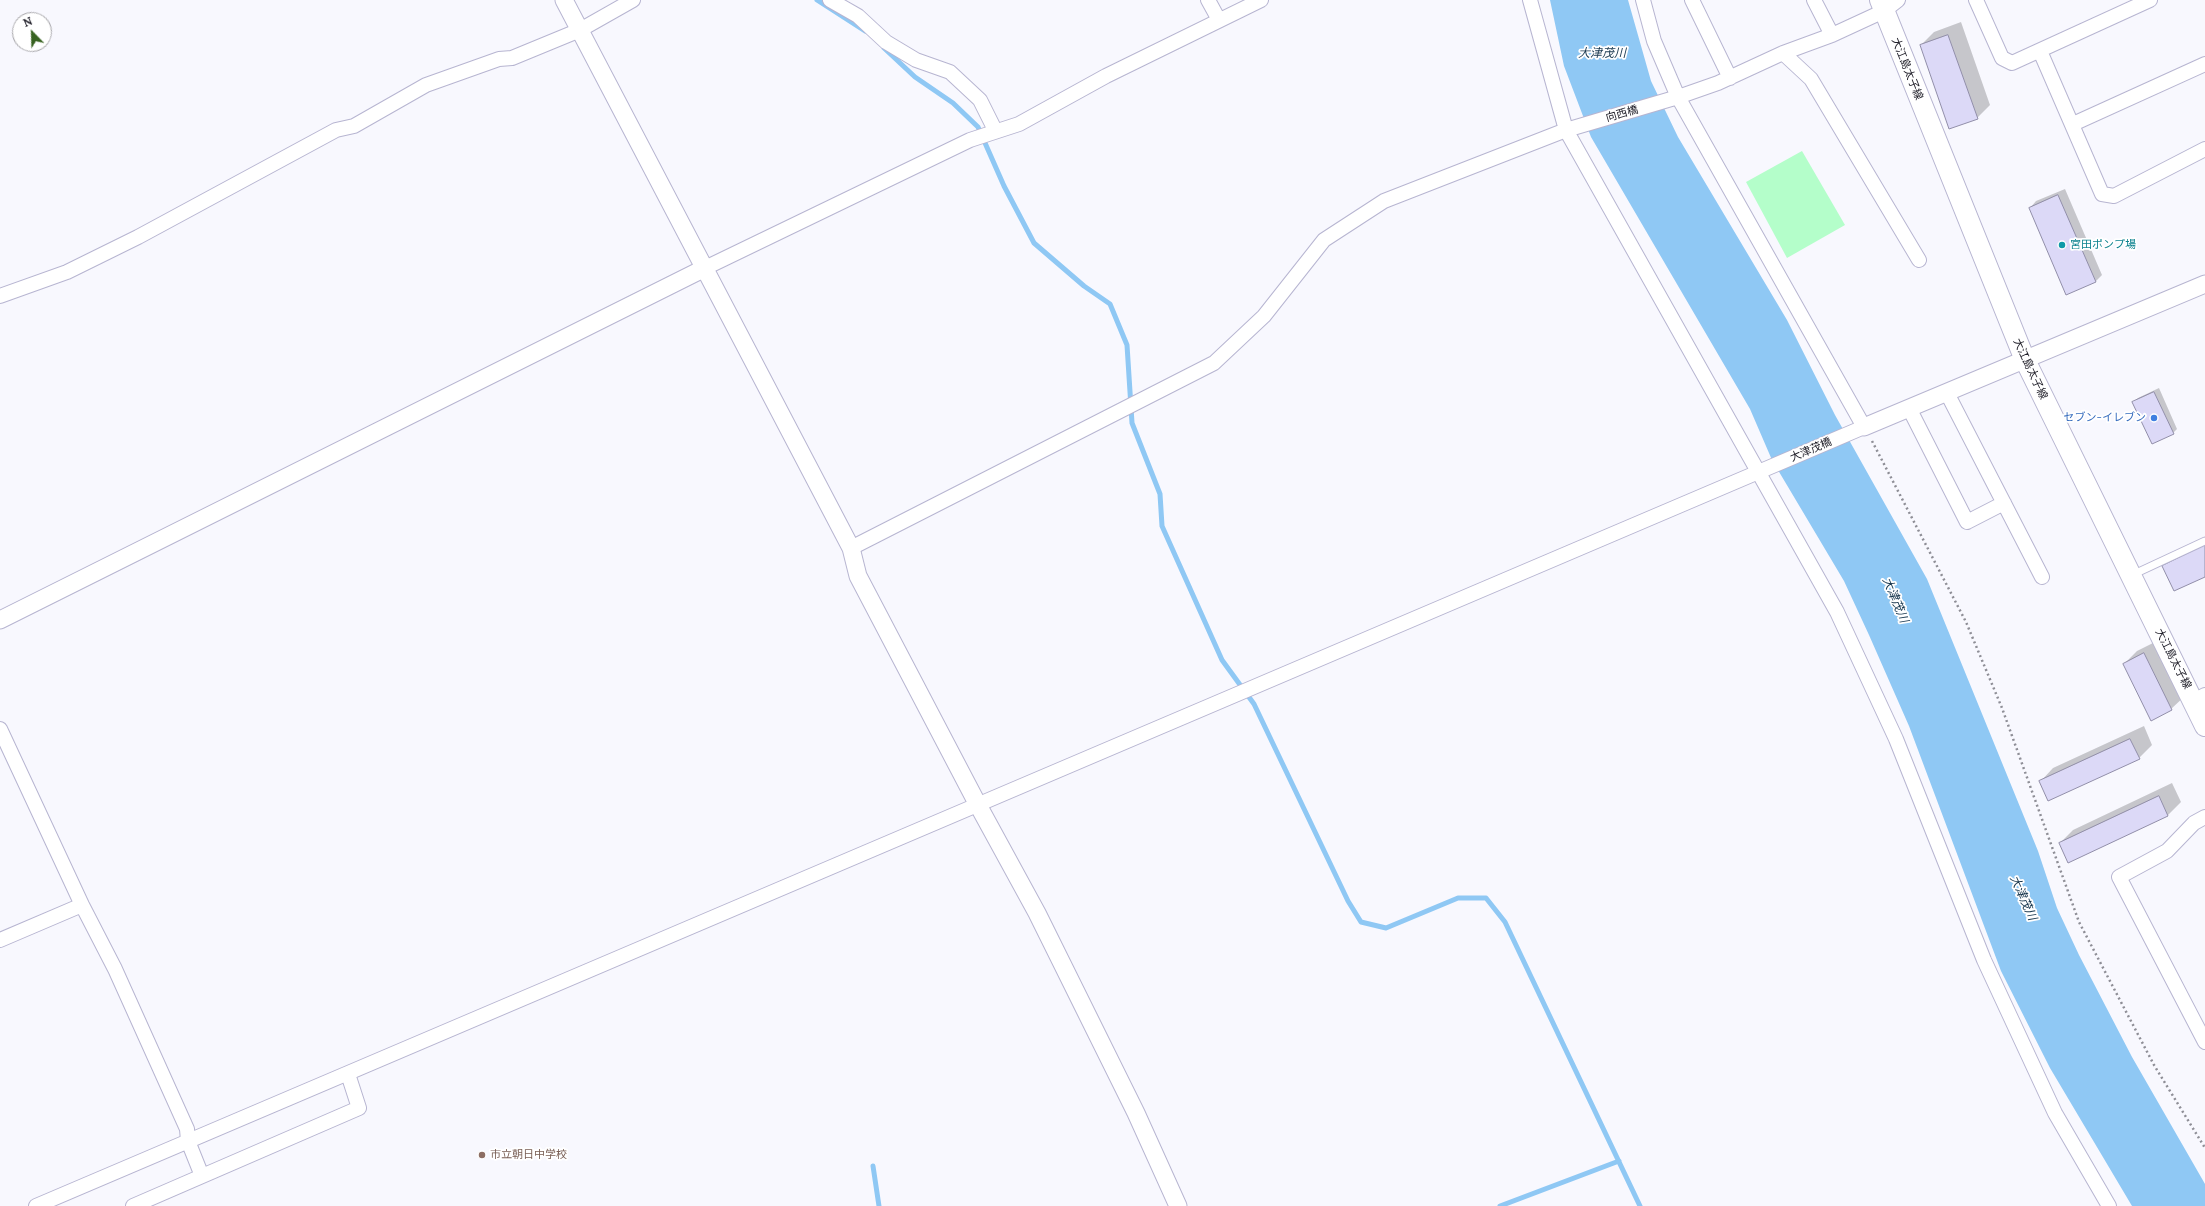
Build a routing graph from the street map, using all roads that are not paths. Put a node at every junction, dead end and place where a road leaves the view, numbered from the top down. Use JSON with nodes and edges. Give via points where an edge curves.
{"nodes":[{"id":1,"x":564,"y":0,"type":"edge"},
{"id":2,"x":634,"y":0,"type":"edge"},
{"id":3,"x":830,"y":0,"type":"edge"},
{"id":4,"x":1208,"y":0,"type":"edge"},
{"id":5,"x":1261,"y":0,"type":"edge"},
{"id":6,"x":1530,"y":0,"type":"edge"},
{"id":7,"x":1643,"y":0,"type":"edge"},
{"id":8,"x":1692,"y":0,"type":"edge"},
{"id":9,"x":1814,"y":0,"type":"edge"},
{"id":10,"x":1976,"y":0,"type":"edge"},
{"id":11,"x":2150,"y":0,"type":"edge"},
{"id":12,"x":1887,"y":4,"type":"edge"},
{"id":13,"x":1219,"y":20,"type":"junction"},
{"id":14,"x":580,"y":30,"type":"junction"},
{"id":15,"x":1832,"y":35,"type":"junction"},
{"id":16,"x":2040,"y":51,"type":"junction"},
{"id":17,"x":1783,"y":53,"type":"junction"},
{"id":18,"x":2205,"y":64,"type":"edge"},
{"id":19,"x":1730,"y":78,"type":"junction"},
{"id":20,"x":1678,"y":97,"type":"junction"},
{"id":21,"x":2073,"y":124,"type":"junction"},
{"id":22,"x":995,"y":130,"type":"junction"},
{"id":23,"x":1566,"y":130,"type":"junction"},
{"id":24,"x":2205,"y":149,"type":"edge"},
{"id":25,"x":1919,"y":260,"type":"dead end"},
{"id":26,"x":705,"y":268,"type":"junction"},
{"id":27,"x":2205,"y":284,"type":"edge"},
{"id":28,"x":0,"y":296,"type":"edge"},
{"id":29,"x":2025,"y":360,"type":"junction"},
{"id":30,"x":1947,"y":393,"type":"junction"},
{"id":31,"x":1909,"y":408,"type":"junction"},
{"id":32,"x":1864,"y":427,"type":"junction"},
{"id":33,"x":1758,"y":473,"type":"junction"},
{"id":34,"x":2004,"y":503,"type":"junction"},
{"id":35,"x":2205,"y":541,"type":"edge"},
{"id":36,"x":851,"y":548,"type":"junction"},
{"id":37,"x":2130,"y":576,"type":"junction"},
{"id":38,"x":2042,"y":577,"type":"dead end"},
{"id":39,"x":0,"y":620,"type":"edge"},
{"id":40,"x":2199,"y":698,"type":"edge"},
{"id":41,"x":2205,"y":726,"type":"edge"},
{"id":42,"x":0,"y":729,"type":"edge"},
{"id":43,"x":978,"y":805,"type":"junction"},
{"id":44,"x":2205,"y":817,"type":"edge"},
{"id":45,"x":82,"y":905,"type":"junction"},
{"id":46,"x":0,"y":940,"type":"edge"},
{"id":47,"x":2201,"y":1023,"type":"edge"},
{"id":48,"x":2205,"y":1042,"type":"edge"},
{"id":49,"x":348,"y":1074,"type":"junction"},
{"id":50,"x":188,"y":1141,"type":"junction"},
{"id":51,"x":202,"y":1176,"type":"junction"},
{"id":52,"x":36,"y":1206,"type":"edge"},
{"id":53,"x":133,"y":1206,"type":"edge"},
{"id":54,"x":1178,"y":1206,"type":"edge"},
{"id":55,"x":2109,"y":1206,"type":"edge"}],
"edges":[{"from":1,"to":14,"type":"street"},
{"from":2,"to":14,"type":"street"},
{"from":3,"to":22,"type":"street","via":[[858,16],[886,42],[916,60],[950,72],[980,100]]},
{"from":4,"to":13,"type":"street"},
{"from":5,"to":13,"type":"street"},
{"from":6,"to":23,"type":"street"},
{"from":7,"to":20,"type":"street","via":[[1654,41]]},
{"from":8,"to":19,"type":"street"},
{"from":9,"to":15,"type":"street"},
{"from":10,"to":16,"type":"street","via":[[2002,58],[2012,63]]},
{"from":11,"to":16,"type":"street"},
{"from":12,"to":15,"type":"street","name":"向西橋"},
{"from":12,"to":29,"type":"main road","name":"大江島太子線"},
{"from":13,"to":22,"type":"street","via":[[1106,76],[1019,124]]},
{"from":14,"to":26,"type":"street"},
{"from":14,"to":28,"type":"street","via":[[512,58],[499,59],[426,85],[354,126],[336,130],[138,237],[67,272]]},
{"from":15,"to":17,"type":"street","name":"向西橋"},
{"from":16,"to":21,"type":"street"},
{"from":17,"to":19,"type":"street","name":"向西橋"},
{"from":17,"to":25,"type":"street","via":[[1811,79]]},
{"from":18,"to":21,"type":"street"},
{"from":19,"to":20,"type":"street","name":"向西橋"},
{"from":20,"to":23,"type":"street","name":"向西橋"},
{"from":20,"to":32,"type":"street"},
{"from":21,"to":24,"type":"street","via":[[2102,194],[2114,196]]},
{"from":22,"to":26,"type":"street"},
{"from":23,"to":33,"type":"street"},
{"from":23,"to":36,"type":"street","name":"向西橋","via":[[1384,201],[1324,240],[1264,316],[1214,363]]},
{"from":26,"to":36,"type":"street"},
{"from":26,"to":39,"type":"street"},
{"from":27,"to":29,"type":"street"},
{"from":29,"to":30,"type":"street"},
{"from":29,"to":37,"type":"main road","name":"大江島太子線"},
{"from":30,"to":31,"type":"street"},
{"from":30,"to":34,"type":"street"},
{"from":31,"to":32,"type":"street"},
{"from":31,"to":34,"type":"street","via":[[1967,522]]},
{"from":32,"to":33,"type":"street","name":"大津茂橋"},
{"from":33,"to":43,"type":"street","name":"大津茂橋"},
{"from":33,"to":55,"type":"street","via":[[1837,612],[1896,739],[1984,960],[2055,1113]]},
{"from":34,"to":38,"type":"street"},
{"from":35,"to":37,"type":"lane"},
{"from":36,"to":43,"type":"street","via":[[858,576]]},
{"from":37,"to":40,"type":"main road","name":"大江島太子線"},
{"from":40,"to":41,"type":"main road","name":"大江島太子線"},
{"from":42,"to":45,"type":"street"},
{"from":43,"to":49,"type":"street","name":"大津茂橋"},
{"from":43,"to":54,"type":"street","via":[[1037,913],[1136,1114]]},
{"from":44,"to":47,"type":"street","via":[[2194,823],[2167,851],[2118,877]]},
{"from":45,"to":46,"type":"street"},
{"from":45,"to":50,"type":"street","via":[[116,969],[187,1129]]},
{"from":47,"to":48,"type":"street"},
{"from":49,"to":50,"type":"street","name":"大津茂橋"},
{"from":49,"to":51,"type":"street","via":[[359,1108]]},
{"from":50,"to":51,"type":"street"},
{"from":50,"to":52,"type":"street","name":"大津茂橋"},
{"from":51,"to":53,"type":"street"}]}
